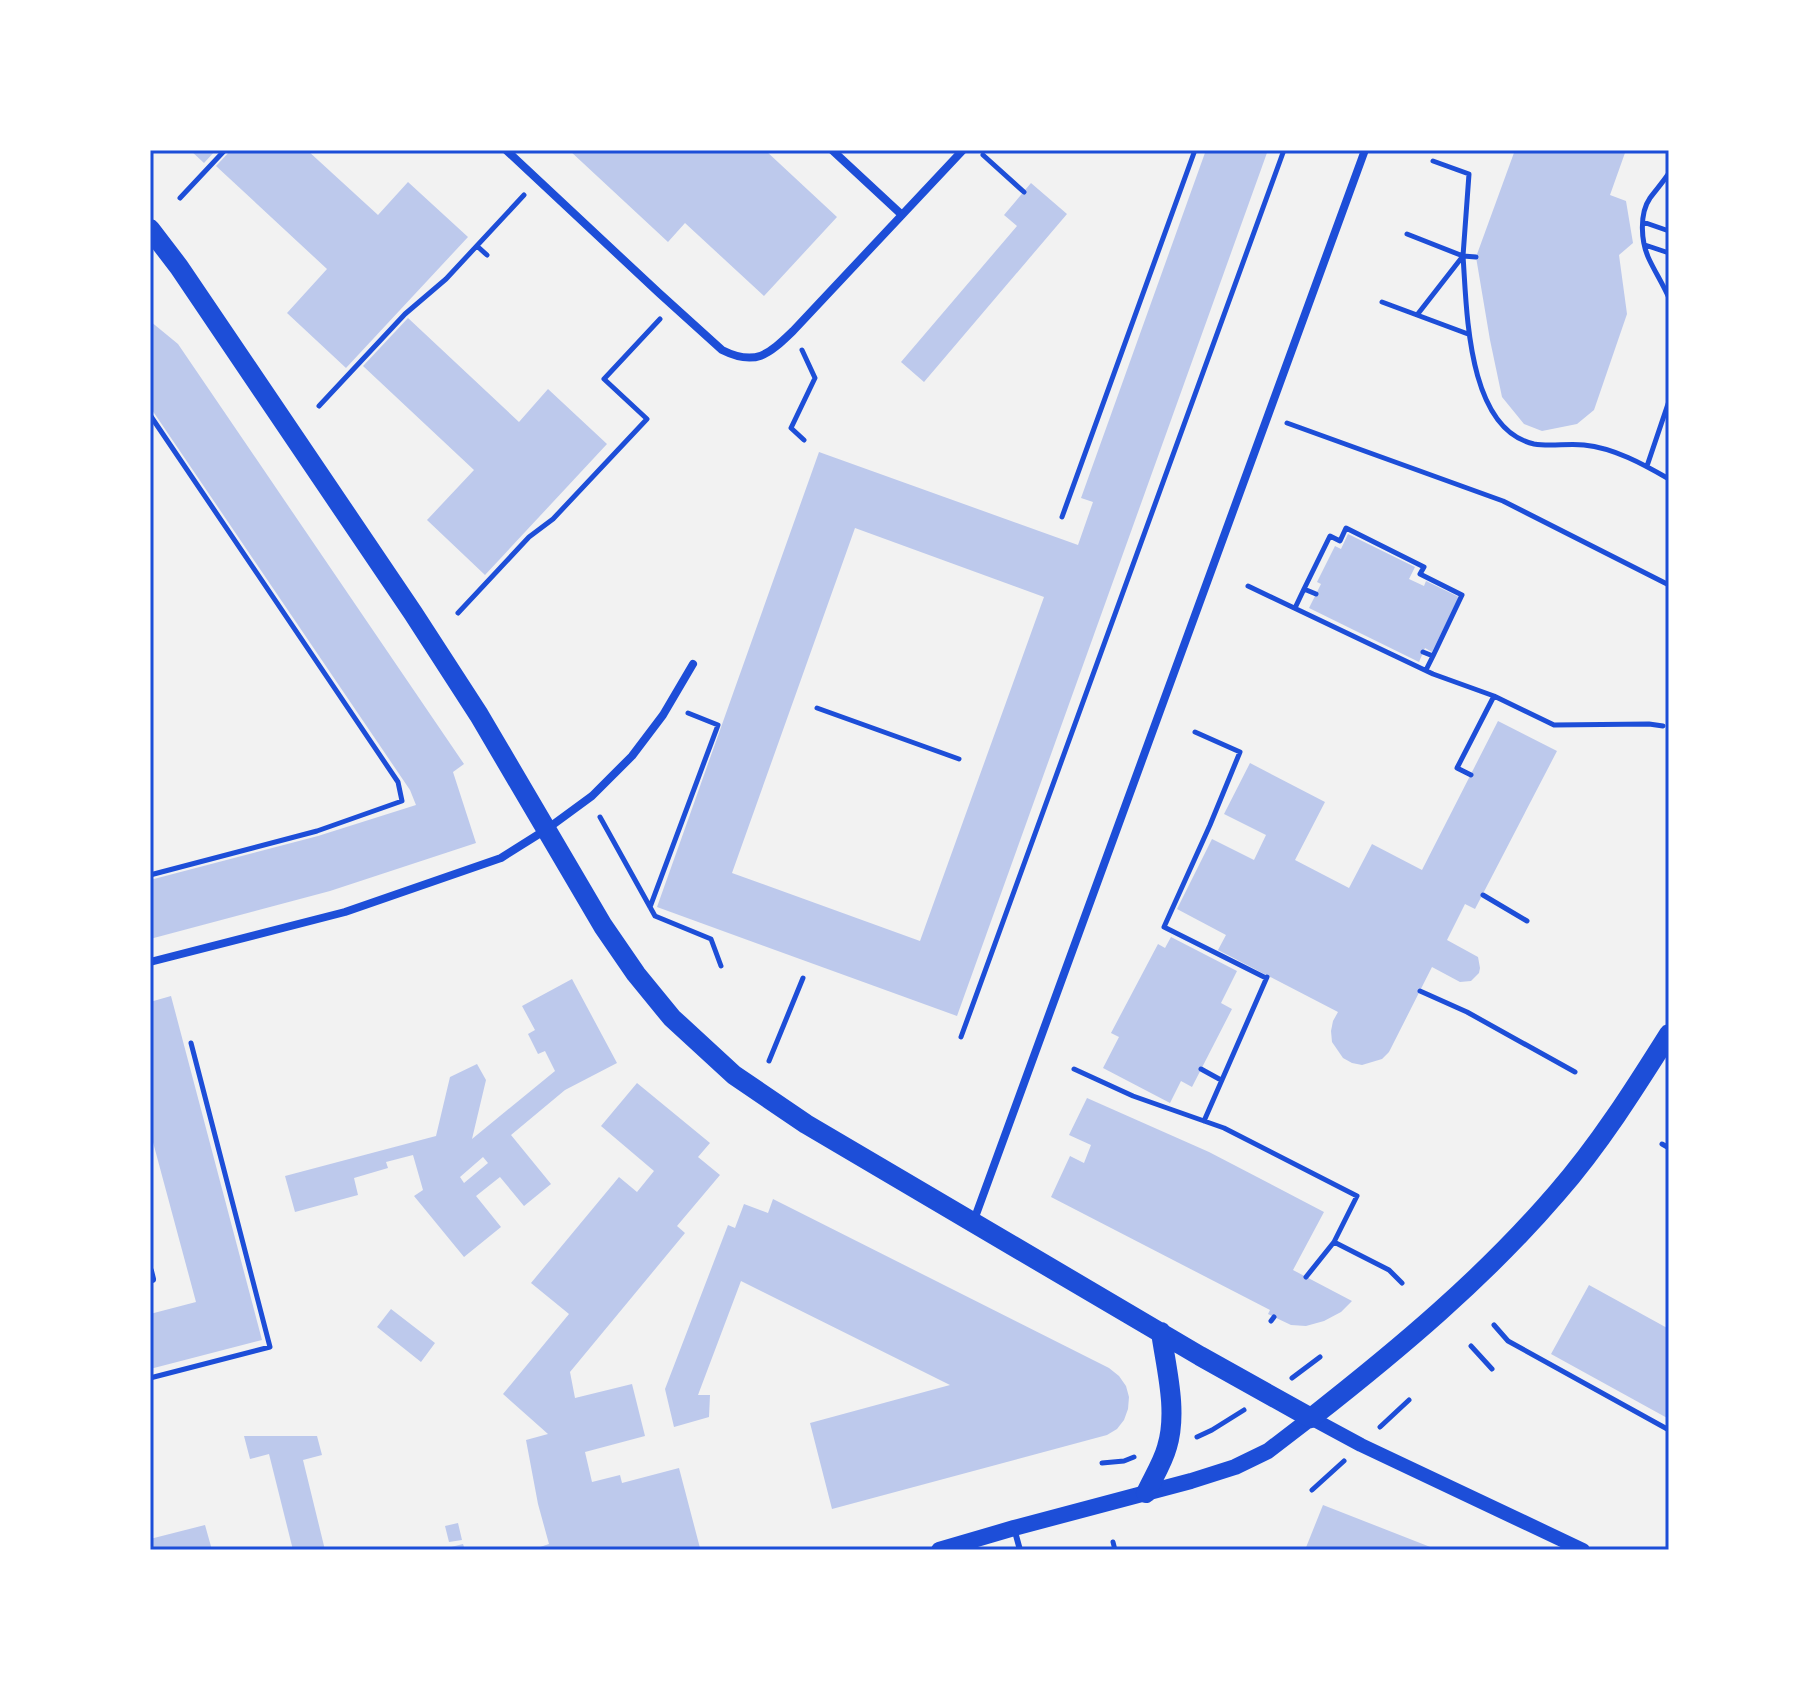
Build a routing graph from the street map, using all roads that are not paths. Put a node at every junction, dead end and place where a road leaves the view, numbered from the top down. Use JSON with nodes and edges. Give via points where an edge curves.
{"nodes":[{"id":1,"x":506,"y":150,"type":"edge"},
{"id":2,"x":832,"y":150,"type":"edge"},
{"id":3,"x":963,"y":150,"type":"edge"},
{"id":4,"x":1365,"y":150,"type":"edge"},
{"id":5,"x":902,"y":215,"type":"junction"},
{"id":6,"x":150,"y":229,"type":"edge"},
{"id":7,"x":693,"y":664,"type":"dead end"},
{"id":8,"x":547,"y":829,"type":"junction"},
{"id":9,"x":150,"y":962,"type":"edge"},
{"id":10,"x":1669,"y":1034,"type":"edge"},
{"id":11,"x":973,"y":1222,"type":"junction"},
{"id":12,"x":150,"y":1271,"type":"edge"},
{"id":13,"x":150,"y":1279,"type":"edge"},
{"id":14,"x":1161,"y":1332,"type":"junction"},
{"id":15,"x":1311,"y":1418,"type":"junction"},
{"id":16,"x":1146,"y":1493,"type":"junction"},
{"id":17,"x":1014,"y":1528,"type":"junction"},
{"id":18,"x":939,"y":1550,"type":"edge"},
{"id":19,"x":1020,"y":1550,"type":"edge"},
{"id":20,"x":1583,"y":1550,"type":"edge"}],
"edges":[{"from":1,"to":5,"type":"street","via":[[722,350],[751,359],[770,353]]},
{"from":2,"to":5,"type":"street"},
{"from":3,"to":5,"type":"street"},
{"from":4,"to":11,"type":"street"},
{"from":6,"to":8,"type":"main road","via":[[413,613]]},
{"from":7,"to":8,"type":"street","via":[[632,756],[600,789]]},
{"from":8,"to":9,"type":"street","via":[[501,858],[345,912]]},
{"from":8,"to":11,"type":"main road","via":[[603,926],[672,1018],[734,1075],[806,1124]]},
{"from":10,"to":15,"type":"main road","via":[[1595,1144],[1515,1240],[1387,1358]]},
{"from":11,"to":14,"type":"main road"},
{"from":12,"to":13,"type":"street"},
{"from":14,"to":15,"type":"main road"},
{"from":14,"to":16,"type":"main road","via":[[1171,1423],[1167,1447]]},
{"from":15,"to":16,"type":"main road","via":[[1251,1461]]},
{"from":15,"to":20,"type":"street"},
{"from":16,"to":17,"type":"main road"},
{"from":17,"to":18,"type":"main road"},
{"from":17,"to":19,"type":"lane"}]}
